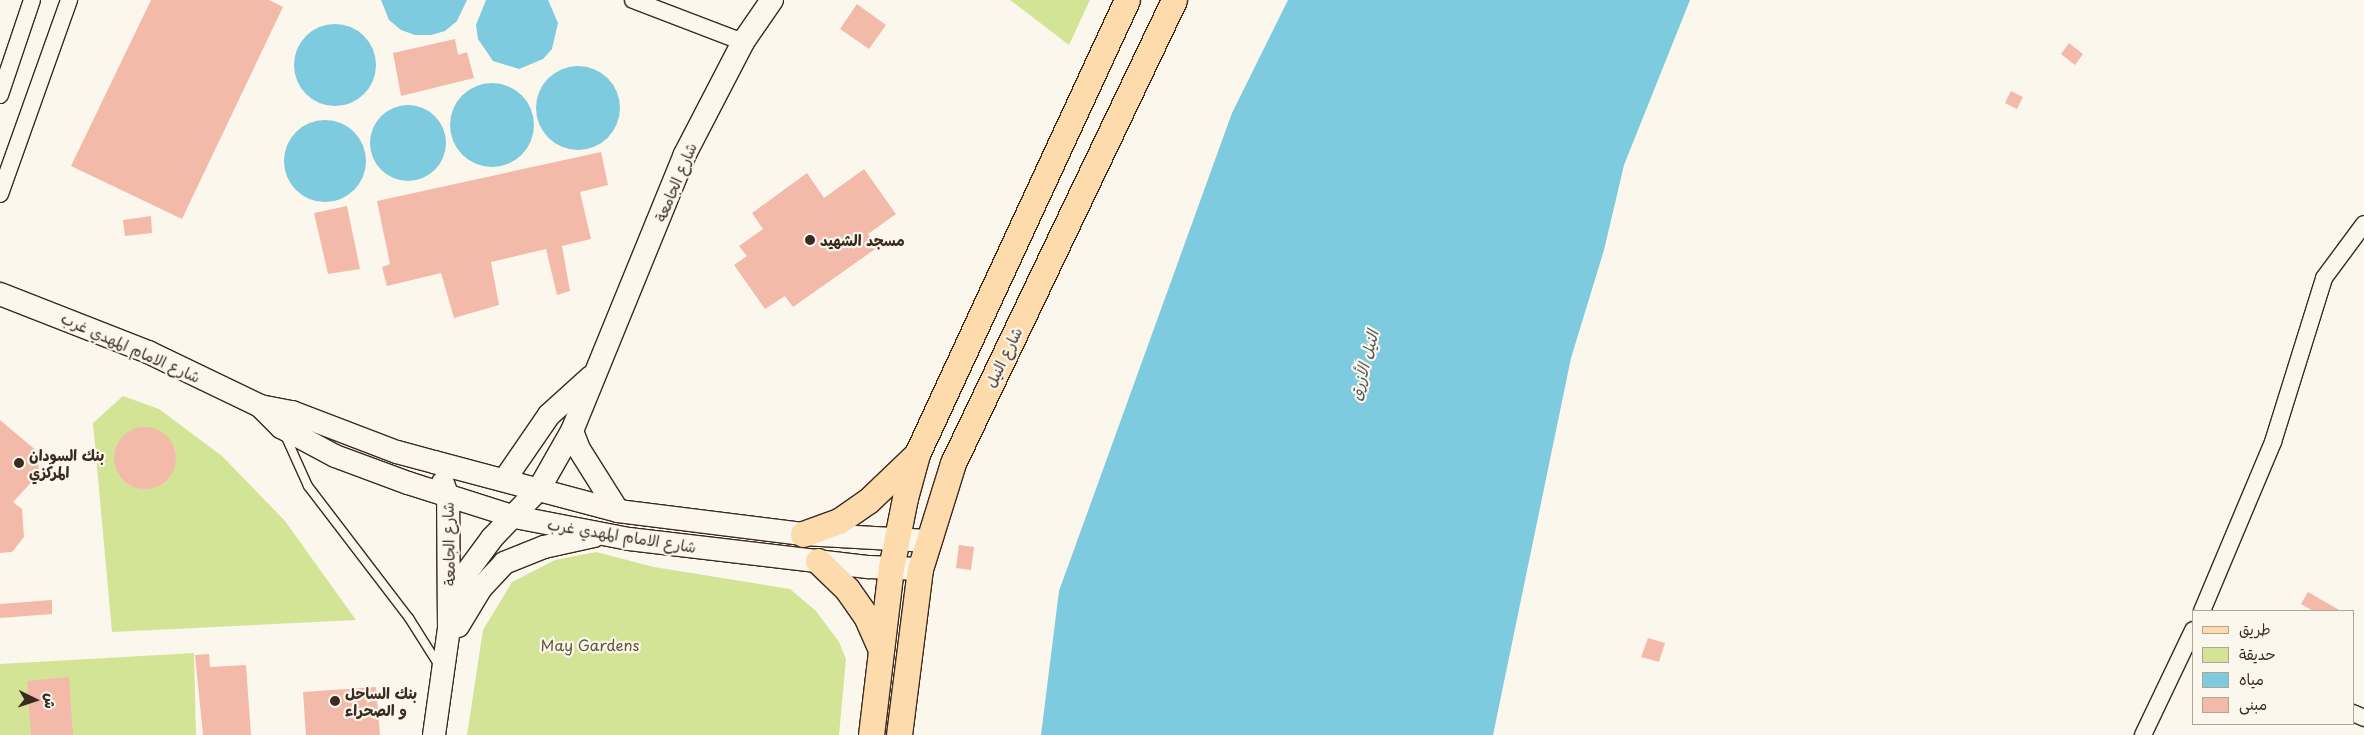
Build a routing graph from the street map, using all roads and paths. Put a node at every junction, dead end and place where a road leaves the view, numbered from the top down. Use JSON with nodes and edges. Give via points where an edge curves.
{"nodes":[{"id":1,"x":32,"y":0,"type":"edge"},
{"id":2,"x":69,"y":0,"type":"edge"},
{"id":3,"x":633,"y":0,"type":"edge"},
{"id":4,"x":772,"y":0,"type":"edge"},
{"id":5,"x":1127,"y":0,"type":"edge"},
{"id":6,"x":1174,"y":0,"type":"edge"},
{"id":7,"x":743,"y":42,"type":"junction"},
{"id":8,"x":0,"y":95,"type":"edge"},
{"id":9,"x":0,"y":194,"type":"edge"},
{"id":10,"x":2364,"y":224,"type":"edge"},
{"id":11,"x":1013,"y":248,"type":"junction"},
{"id":12,"x":1049,"y":262,"type":"junction"},
{"id":13,"x":0,"y":294,"type":"edge"},
{"id":14,"x":596,"y":373,"type":"junction"},
{"id":15,"x":260,"y":406,"type":"junction"},
{"id":16,"x":281,"y":427,"type":"junction"},
{"id":17,"x":572,"y":431,"type":"junction"},
{"id":18,"x":917,"y":454,"type":"junction"},
{"id":19,"x":434,"y":462,"type":"junction"},
{"id":20,"x":505,"y":479,"type":"junction"},
{"id":21,"x":539,"y":489,"type":"junction"},
{"id":22,"x":448,"y":497,"type":"junction"},
{"id":23,"x":618,"y":511,"type":"junction"},
{"id":24,"x":514,"y":517,"type":"junction"},
{"id":25,"x":803,"y":534,"type":"junction"},
{"id":26,"x":599,"y":535,"type":"junction"},
{"id":27,"x":896,"y":540,"type":"junction"},
{"id":28,"x":928,"y":541,"type":"junction"},
{"id":29,"x":818,"y":561,"type":"junction"},
{"id":30,"x":891,"y":568,"type":"junction"},
{"id":31,"x":920,"y":569,"type":"junction"},
{"id":32,"x":2202,"y":610,"type":"edge"},
{"id":33,"x":448,"y":636,"type":"junction"},
{"id":34,"x":2191,"y":638,"type":"edge"},
{"id":35,"x":882,"y":652,"type":"junction"},
{"id":36,"x":443,"y":672,"type":"junction"},
{"id":37,"x":434,"y":735,"type":"edge"},
{"id":38,"x":871,"y":735,"type":"edge"},
{"id":39,"x":899,"y":735,"type":"edge"},
{"id":40,"x":2143,"y":735,"type":"edge"}],
"edges":[{"from":1,"to":8,"type":"street"},
{"from":2,"to":9,"type":"street"},
{"from":3,"to":7,"type":"street"},
{"from":4,"to":7,"type":"main road","name":"شارع الجامعة"},
{"from":5,"to":11,"type":"main road"},
{"from":6,"to":12,"type":"main road","name":"شارع النيل"},
{"from":7,"to":14,"type":"main road","name":"شارع الجامعة","via":[[684,156]]},
{"from":10,"to":32,"type":"street","via":[[2324,278],[2273,442]]},
{"from":11,"to":12,"type":"main road"},
{"from":11,"to":18,"type":"main road"},
{"from":12,"to":28,"type":"main road","name":"شارع النيل","via":[[953,463]]},
{"from":13,"to":15,"type":"main road","name":"شارع الامام المهدي غرب","via":[[148,352]]},
{"from":14,"to":17,"type":"main road","name":"شارع الجامعة"},
{"from":14,"to":20,"type":"main road","name":"شارع الجامعة","via":[[549,415]]},
{"from":15,"to":16,"type":"main road","name":"شارع الامام المهدي غرب"},
{"from":15,"to":19,"type":"main road","name":"شارع الامام المهدي غرب","via":[[292,412],[397,452]]},
{"from":16,"to":22,"type":"main road","name":"شارع الامام المهدي غرب","via":[[335,456]]},
{"from":16,"to":36,"type":"lane","via":[[308,486],[409,618]]},
{"from":17,"to":21,"type":"main road","name":"شارع الجامعة"},
{"from":17,"to":23,"type":"main road","via":[[579,449]]},
{"from":18,"to":25,"type":"main road","via":[[868,501],[839,521]]},
{"from":18,"to":27,"type":"main road"},
{"from":19,"to":20,"type":"main road","name":"شارع الامام المهدي غرب"},
{"from":19,"to":22,"type":"main road","name":"شارع الجامعة"},
{"from":20,"to":21,"type":"main road","name":"شارع الامام المهدي غرب"},
{"from":21,"to":23,"type":"main road","name":"شارع الامام المهدي غرب"},
{"from":21,"to":24,"type":"main road","name":"شارع الجامعة"},
{"from":22,"to":24,"type":"main road","name":"شارع الامام المهدي غرب"},
{"from":22,"to":33,"type":"main road","name":"شارع الجامعة"},
{"from":23,"to":25,"type":"main road","name":"شارع الامام المهدي غرب"},
{"from":24,"to":26,"type":"main road","name":"شارع الامام المهدي غرب"},
{"from":24,"to":33,"type":"main road","name":"شارع الجامعة","via":[[492,538],[464,576]]},
{"from":25,"to":27,"type":"main road","name":"شارع الامام المهدي غرب"},
{"from":26,"to":29,"type":"main road","name":"شارع الامام المهدي غرب"},
{"from":26,"to":33,"type":"main road","via":[[544,547],[504,563],[481,588]]},
{"from":27,"to":28,"type":"main road","name":"شارع الامام المهدي غرب"},
{"from":27,"to":30,"type":"main road"},
{"from":28,"to":31,"type":"main road","name":"شارع النيل"},
{"from":29,"to":30,"type":"main road","name":"شارع الامام المهدي غرب"},
{"from":29,"to":35,"type":"main road","via":[[847,589],[866,616]]},
{"from":30,"to":31,"type":"main road","name":"شارع الامام المهدي غرب"},
{"from":30,"to":35,"type":"main road"},
{"from":31,"to":39,"type":"main road","name":"شارع النيل"},
{"from":33,"to":36,"type":"main road","name":"شارع الجامعة"},
{"from":34,"to":40,"type":"street"},
{"from":35,"to":38,"type":"main road"},
{"from":36,"to":37,"type":"main road","name":"شارع الجامعة"}]}
